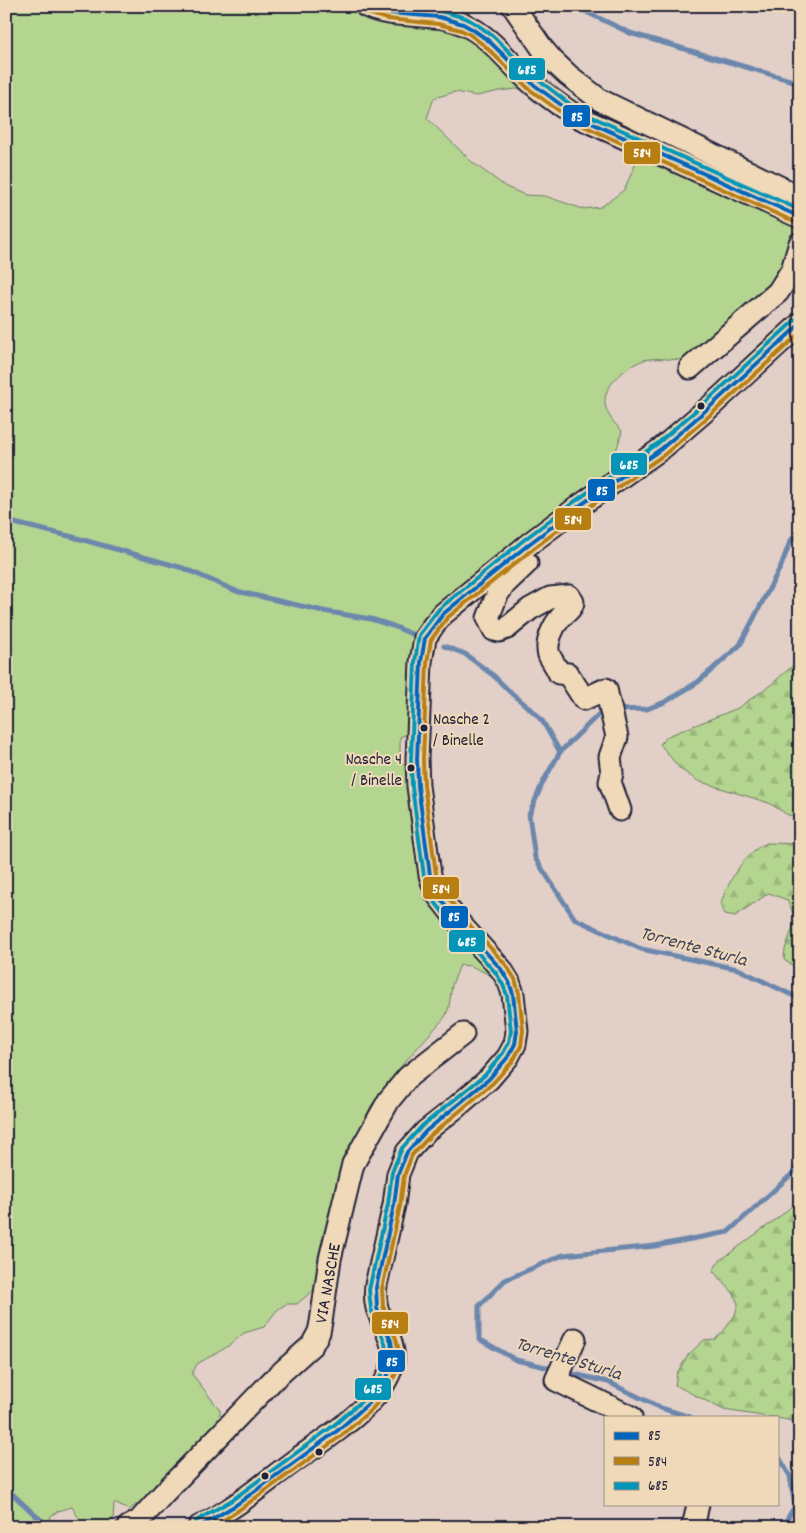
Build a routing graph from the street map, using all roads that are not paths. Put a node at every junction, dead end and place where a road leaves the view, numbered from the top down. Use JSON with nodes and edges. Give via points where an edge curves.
{"nodes":[{"id":1,"x":366,"y":6,"type":"edge"},
{"id":2,"x":513,"y":6,"type":"edge"},
{"id":3,"x":800,"y":197,"type":"edge"},
{"id":4,"x":800,"y":217,"type":"edge"},
{"id":5,"x":800,"y":243,"type":"edge"},
{"id":6,"x":800,"y":324,"type":"edge"},
{"id":7,"x":690,"y":368,"type":"dead end"},
{"id":8,"x":529,"y":544,"type":"junction"},
{"id":9,"x":620,"y":810,"type":"dead end"},
{"id":10,"x":463,"y":1034,"type":"dead end"},
{"id":11,"x":574,"y":1341,"type":"dead end"},
{"id":12,"x":629,"y":1416,"type":"edge"},
{"id":13,"x":697,"y":1506,"type":"edge"},
{"id":14,"x":128,"y":1527,"type":"edge"},
{"id":15,"x":199,"y":1527,"type":"edge"},
{"id":16,"x":692,"y":1527,"type":"edge"}],
"edges":[{"from":1,"to":4,"type":"street","via":[[390,14],[439,16],[464,24],[485,38],[528,81],[576,116]]},
{"from":2,"to":3,"type":"street","via":[[553,60],[600,100]]},
{"from":5,"to":7,"type":"street","via":[[792,270],[778,292]]},
{"from":6,"to":8,"type":"street","via":[[661,450]]},
{"from":8,"to":9,"type":"street","via":[[535,552],[533,558],[505,584],[488,618],[494,630],[500,631],[550,598],[569,596],[573,606],[555,626],[549,641],[549,654],[559,673],[568,674],[584,699],[606,689],[617,737],[610,757],[610,782]]},
{"from":8,"to":15,"type":"street","via":[[443,614],[425,638],[417,759],[430,875],[436,893],[509,982],[516,1018],[515,1044],[489,1079],[426,1131],[408,1152],[398,1174],[375,1296],[392,1349],[393,1361],[384,1384],[376,1396],[344,1424],[229,1509]]},
{"from":10,"to":14,"type":"street","name":"VIA NASCHE","via":[[408,1077],[389,1100],[353,1164],[330,1259],[322,1322],[312,1346],[266,1387],[139,1521]]},
{"from":11,"to":12,"type":"street","via":[[556,1380]]},
{"from":13,"to":16,"type":"street"}]}
